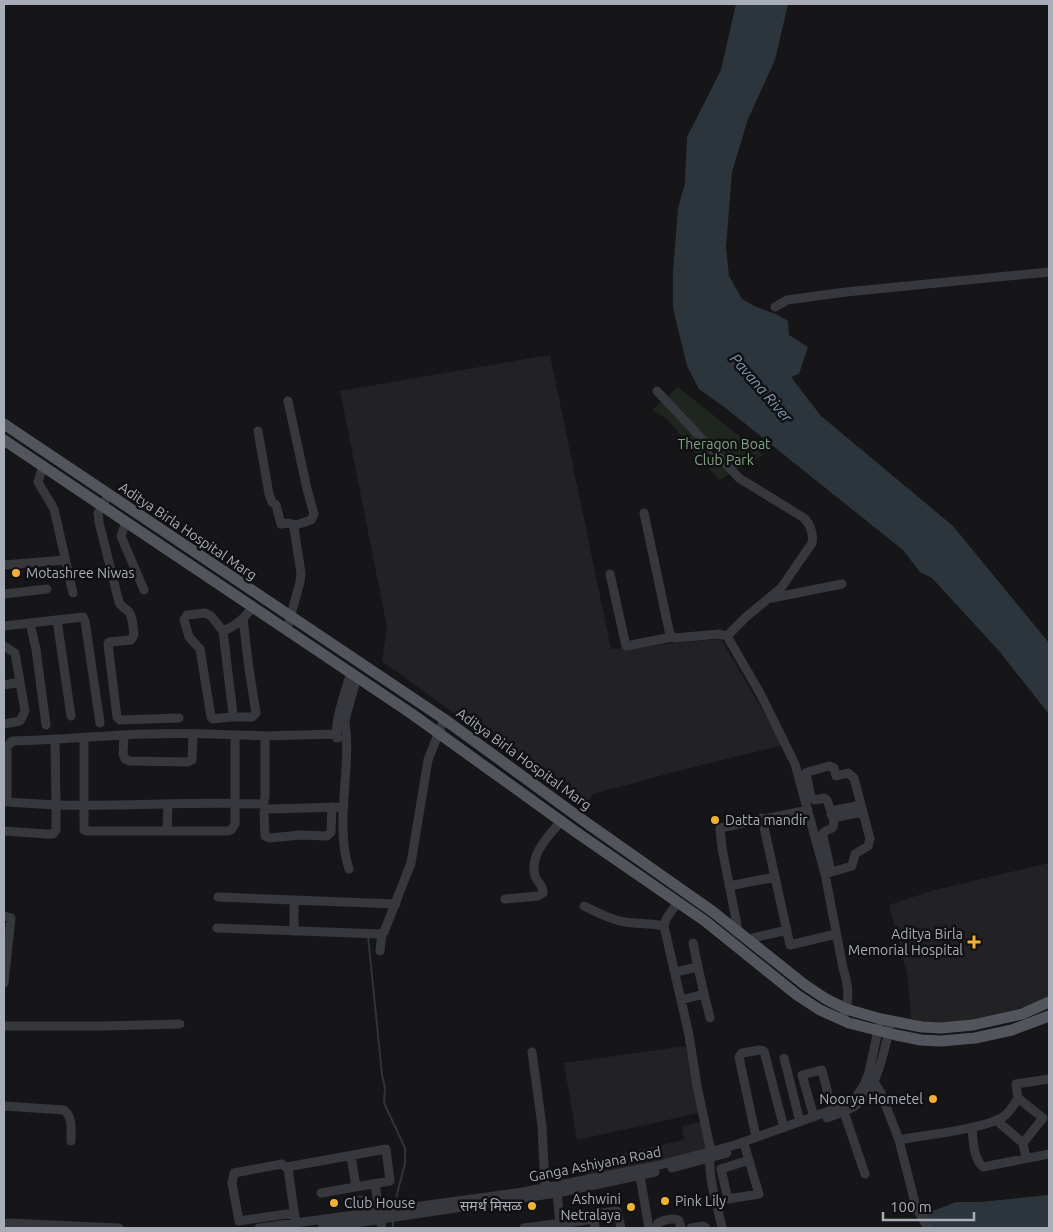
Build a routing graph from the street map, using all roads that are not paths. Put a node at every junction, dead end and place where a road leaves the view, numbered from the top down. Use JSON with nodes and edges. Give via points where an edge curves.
{"nodes":[{"id":1,"x":1049,"y":272,"type":"edge"},
{"id":2,"x":775,"y":307,"type":"dead end"},
{"id":3,"x":656,"y":391,"type":"dead end"},
{"id":4,"x":288,"y":402,"type":"dead end"},
{"id":5,"x":4,"y":424,"type":"edge"},
{"id":6,"x":258,"y":431,"type":"dead end"},
{"id":7,"x":4,"y":440,"type":"edge"},
{"id":8,"x":43,"y":466,"type":"junction"},
{"id":9,"x":105,"y":501,"type":"junction"},
{"id":10,"x":644,"y":513,"type":"dead end"},
{"id":11,"x":126,"y":522,"type":"junction"},
{"id":12,"x":296,"y":525,"type":"junction"},
{"id":13,"x":65,"y":560,"type":"junction"},
{"id":14,"x":4,"y":565,"type":"edge"},
{"id":15,"x":610,"y":574,"type":"dead end"},
{"id":16,"x":842,"y":584,"type":"dead end"},
{"id":17,"x":47,"y":589,"type":"dead end"},
{"id":18,"x":144,"y":590,"type":"dead end"},
{"id":19,"x":73,"y":593,"type":"dead end"},
{"id":20,"x":4,"y":594,"type":"edge"},
{"id":21,"x":769,"y":599,"type":"junction"},
{"id":22,"x":253,"y":607,"type":"junction"},
{"id":23,"x":291,"y":616,"type":"junction"},
{"id":24,"x":243,"y":619,"type":"junction"},
{"id":25,"x":58,"y":620,"type":"junction"},
{"id":26,"x":30,"y":623,"type":"junction"},
{"id":27,"x":4,"y":626,"type":"edge"},
{"id":28,"x":286,"y":629,"type":"junction"},
{"id":29,"x":223,"y":631,"type":"junction"},
{"id":30,"x":727,"y":636,"type":"junction"},
{"id":31,"x":672,"y":638,"type":"junction"},
{"id":32,"x":4,"y":646,"type":"edge"},
{"id":33,"x":354,"y":675,"type":"junction"},
{"id":34,"x":20,"y":682,"type":"junction"},
{"id":35,"x":4,"y":685,"type":"edge"},
{"id":36,"x":71,"y":716,"type":"dead end"},
{"id":37,"x":231,"y":717,"type":"dead end"},
{"id":38,"x":179,"y":718,"type":"dead end"},
{"id":39,"x":444,"y":719,"type":"junction"},
{"id":40,"x":342,"y":721,"type":"junction"},
{"id":41,"x":100,"y":723,"type":"dead end"},
{"id":42,"x":4,"y":724,"type":"edge"},
{"id":43,"x":46,"y":725,"type":"dead end"},
{"id":44,"x":193,"y":734,"type":"junction"},
{"id":45,"x":439,"y":734,"type":"junction"},
{"id":46,"x":124,"y":735,"type":"junction"},
{"id":47,"x":235,"y":735,"type":"junction"},
{"id":48,"x":265,"y":736,"type":"junction"},
{"id":49,"x":84,"y":738,"type":"junction"},
{"id":50,"x":55,"y":740,"type":"junction"},
{"id":51,"x":507,"y":765,"type":"junction"},
{"id":52,"x":499,"y":776,"type":"junction"},
{"id":53,"x":6,"y":802,"type":"edge"},
{"id":54,"x":235,"y":803,"type":"junction"},
{"id":55,"x":168,"y":804,"type":"junction"},
{"id":56,"x":56,"y":805,"type":"junction"},
{"id":57,"x":83,"y":806,"type":"junction"},
{"id":58,"x":332,"y":807,"type":"junction"},
{"id":59,"x":344,"y":807,"type":"junction"},
{"id":60,"x":862,"y":808,"type":"junction"},
{"id":61,"x":808,"y":810,"type":"junction"},
{"id":62,"x":832,"y":815,"type":"junction"},
{"id":63,"x":762,"y":818,"type":"junction"},
{"id":64,"x":561,"y":821,"type":"junction"},
{"id":65,"x":584,"y":821,"type":"junction"},
{"id":66,"x":4,"y":831,"type":"edge"},
{"id":67,"x":167,"y":831,"type":"junction"},
{"id":68,"x":576,"y":832,"type":"junction"},
{"id":69,"x":349,"y":869,"type":"dead end"},
{"id":70,"x":828,"y":873,"type":"junction"},
{"id":71,"x":775,"y":877,"type":"junction"},
{"id":72,"x":729,"y":886,"type":"junction"},
{"id":73,"x":218,"y":897,"type":"dead end"},
{"id":74,"x":294,"y":900,"type":"junction"},
{"id":75,"x":505,"y":900,"type":"dead end"},
{"id":76,"x":678,"y":902,"type":"junction"},
{"id":77,"x":396,"y":904,"type":"junction"},
{"id":78,"x":584,"y":906,"type":"dead end"},
{"id":79,"x":4,"y":916,"type":"edge"},
{"id":80,"x":664,"y":926,"type":"junction"},
{"id":81,"x":216,"y":928,"type":"dead end"},
{"id":82,"x":294,"y":930,"type":"junction"},
{"id":83,"x":738,"y":930,"type":"junction"},
{"id":84,"x":787,"y":930,"type":"junction"},
{"id":85,"x":382,"y":934,"type":"junction"},
{"id":86,"x":836,"y":934,"type":"junction"},
{"id":87,"x":749,"y":939,"type":"junction"},
{"id":88,"x":729,"y":940,"type":"junction"},
{"id":89,"x":692,"y":944,"type":"dead end"},
{"id":90,"x":380,"y":951,"type":"dead end"},
{"id":91,"x":698,"y":967,"type":"junction"},
{"id":92,"x":675,"y":972,"type":"junction"},
{"id":93,"x":4,"y":983,"type":"edge"},
{"id":94,"x":704,"y":994,"type":"junction"},
{"id":95,"x":681,"y":1000,"type":"junction"},
{"id":96,"x":1049,"y":1002,"type":"edge"},
{"id":97,"x":846,"y":1009,"type":"junction"},
{"id":98,"x":1049,"y":1016,"type":"edge"},
{"id":99,"x":710,"y":1018,"type":"dead end"},
{"id":100,"x":842,"y":1020,"type":"junction"},
{"id":101,"x":886,"y":1020,"type":"junction"},
{"id":102,"x":180,"y":1024,"type":"dead end"},
{"id":103,"x":4,"y":1026,"type":"edge"},
{"id":104,"x":862,"y":1026,"type":"junction"},
{"id":105,"x":883,"y":1032,"type":"junction"},
{"id":106,"x":532,"y":1052,"type":"dead end"},
{"id":107,"x":873,"y":1056,"type":"junction"},
{"id":108,"x":784,"y":1058,"type":"dead end"},
{"id":109,"x":1049,"y":1078,"type":"edge"},
{"id":110,"x":871,"y":1079,"type":"junction"},
{"id":111,"x":1018,"y":1098,"type":"junction"},
{"id":112,"x":4,"y":1106,"type":"edge"},
{"id":113,"x":832,"y":1110,"type":"junction"},
{"id":114,"x":844,"y":1112,"type":"junction"},
{"id":115,"x":814,"y":1117,"type":"junction"},
{"id":116,"x":996,"y":1120,"type":"junction"},
{"id":117,"x":800,"y":1122,"type":"junction"},
{"id":118,"x":972,"y":1127,"type":"junction"},
{"id":119,"x":784,"y":1128,"type":"junction"},
{"id":120,"x":756,"y":1137,"type":"junction"},
{"id":121,"x":899,"y":1140,"type":"junction"},
{"id":122,"x":71,"y":1141,"type":"dead end"},
{"id":123,"x":1023,"y":1143,"type":"junction"},
{"id":124,"x":745,"y":1147,"type":"junction"},
{"id":125,"x":1049,"y":1154,"type":"edge"},
{"id":126,"x":351,"y":1156,"type":"junction"},
{"id":127,"x":710,"y":1156,"type":"junction"},
{"id":128,"x":1026,"y":1158,"type":"junction"},
{"id":129,"x":749,"y":1160,"type":"junction"},
{"id":130,"x":287,"y":1167,"type":"junction"},
{"id":131,"x":865,"y":1174,"type":"dead end"},
{"id":132,"x":640,"y":1176,"type":"junction"},
{"id":133,"x":375,"y":1184,"type":"junction"},
{"id":134,"x":356,"y":1187,"type":"junction"},
{"id":135,"x":553,"y":1189,"type":"junction"},
{"id":136,"x":321,"y":1193,"type":"dead end"},
{"id":137,"x":294,"y":1212,"type":"junction"},
{"id":138,"x":381,"y":1220,"type":"edge"},
{"id":139,"x":4,"y":1224,"type":"edge"},
{"id":140,"x":296,"y":1224,"type":"junction"},
{"id":141,"x":595,"y":1224,"type":"edge"},
{"id":142,"x":35,"y":1226,"type":"edge"},
{"id":143,"x":558,"y":1226,"type":"edge"},
{"id":144,"x":119,"y":1228,"type":"edge"},
{"id":145,"x":260,"y":1228,"type":"edge"},
{"id":146,"x":322,"y":1228,"type":"edge"},
{"id":147,"x":524,"y":1228,"type":"edge"},
{"id":148,"x":621,"y":1228,"type":"edge"},
{"id":149,"x":649,"y":1228,"type":"edge"},
{"id":150,"x":657,"y":1228,"type":"edge"},
{"id":151,"x":681,"y":1228,"type":"edge"},
{"id":152,"x":691,"y":1228,"type":"edge"},
{"id":153,"x":706,"y":1228,"type":"edge"},
{"id":154,"x":722,"y":1228,"type":"edge"},
{"id":155,"x":928,"y":1228,"type":"edge"}],
"edges":[{"from":1,"to":2,"type":"street","via":[[846,292],[787,300]]},
{"from":3,"to":21,"type":"street","via":[[739,478],[807,521],[812,543],[781,588]]},
{"from":4,"to":12,"type":"street","via":[[314,514],[311,520]]},
{"from":5,"to":9,"type":"main road","name":"Aditya Birla Hospital Marg"},
{"from":6,"to":12,"type":"street","via":[[272,502],[276,505],[281,524]]},
{"from":7,"to":8,"type":"main road","name":"Aditya Birla Hospital Marg"},
{"from":8,"to":9,"type":"main road","name":"Aditya Birla Hospital Marg"},
{"from":8,"to":13,"type":"street","via":[[38,482],[54,509]]},
{"from":9,"to":11,"type":"main road","name":"Aditya Birla Hospital Marg"},
{"from":9,"to":23,"type":"main road","name":"Aditya Birla Hospital Marg"},
{"from":9,"to":38,"type":"street","via":[[98,513],[99,522],[118,602],[130,614],[134,635],[132,640],[108,644],[117,716],[120,720]]},
{"from":10,"to":31,"type":"street"},
{"from":11,"to":18,"type":"street","via":[[121,536]]},
{"from":11,"to":22,"type":"main road","name":"Aditya Birla Hospital Marg"},
{"from":12,"to":23,"type":"street","via":[[294,531],[301,573]]},
{"from":13,"to":14,"type":"street"},
{"from":13,"to":19,"type":"street"},
{"from":15,"to":31,"type":"street","via":[[626,646]]},
{"from":16,"to":21,"type":"street"},
{"from":17,"to":20,"type":"street"},
{"from":21,"to":30,"type":"street"},
{"from":22,"to":24,"type":"street"},
{"from":22,"to":28,"type":"main road","name":"Aditya Birla Hospital Marg"},
{"from":23,"to":28,"type":"street"},
{"from":23,"to":39,"type":"main road","name":"Aditya Birla Hospital Marg"},
{"from":24,"to":29,"type":"street"},
{"from":24,"to":29,"type":"street","via":[[256,713],[252,717],[234,717]]},
{"from":25,"to":26,"type":"street"},
{"from":25,"to":36,"type":"street"},
{"from":25,"to":41,"type":"street","via":[[84,619]]},
{"from":26,"to":27,"type":"street"},
{"from":26,"to":43,"type":"street"},
{"from":28,"to":33,"type":"main road","name":"Aditya Birla Hospital Marg"},
{"from":29,"to":37,"type":"street","via":[[205,613],[184,617],[189,637],[200,649],[212,717]]},
{"from":30,"to":31,"type":"street"},
{"from":30,"to":61,"type":"street","via":[[795,764]]},
{"from":32,"to":34,"type":"street","via":[[15,653]]},
{"from":33,"to":40,"type":"street"},
{"from":33,"to":45,"type":"main road","name":"Aditya Birla Hospital Marg"},
{"from":34,"to":35,"type":"street"},
{"from":34,"to":42,"type":"street","via":[[26,711],[20,721]]},
{"from":39,"to":45,"type":"street"},
{"from":39,"to":51,"type":"main road","name":"Aditya Birla Hospital Marg"},
{"from":40,"to":48,"type":"street","via":[[343,732],[337,738],[336,734]]},
{"from":40,"to":59,"type":"street","via":[[347,744]]},
{"from":44,"to":46,"type":"street"},
{"from":44,"to":46,"type":"street","via":[[192,760],[188,762],[125,759]]},
{"from":44,"to":47,"type":"street"},
{"from":45,"to":52,"type":"main road","name":"Aditya Birla Hospital Marg"},
{"from":45,"to":77,"type":"street","via":[[428,760],[411,863]]},
{"from":46,"to":49,"type":"street"},
{"from":47,"to":48,"type":"street"},
{"from":47,"to":54,"type":"street"},
{"from":48,"to":54,"type":"street","via":[[264,802]]},
{"from":49,"to":50,"type":"street"},
{"from":49,"to":57,"type":"street"},
{"from":50,"to":53,"type":"street","via":[[9,743]]},
{"from":50,"to":56,"type":"street"},
{"from":51,"to":52,"type":"main road"},
{"from":51,"to":65,"type":"main road","name":"Aditya Birla Hospital Marg"},
{"from":52,"to":64,"type":"main road","name":"Aditya Birla Hospital Marg"},
{"from":53,"to":56,"type":"street"},
{"from":54,"to":55,"type":"street"},
{"from":54,"to":67,"type":"street","via":[[235,824],[231,830]]},
{"from":55,"to":57,"type":"street"},
{"from":55,"to":67,"type":"street"},
{"from":56,"to":57,"type":"street"},
{"from":56,"to":66,"type":"street","via":[[56,830],[53,834]]},
{"from":57,"to":67,"type":"street","via":[[83,827],[87,831]]},
{"from":58,"to":58,"type":"street","via":[[331,832],[327,836],[265,836],[265,809]]},
{"from":58,"to":59,"type":"street"},
{"from":59,"to":69,"type":"street","via":[[343,852]]},
{"from":60,"to":62,"type":"street"},
{"from":60,"to":62,"type":"street","via":[[854,778],[848,773],[837,777],[834,768],[829,766],[806,773],[811,798],[827,800]]},
{"from":60,"to":70,"type":"street","via":[[870,839],[868,846],[856,854],[852,866]]},
{"from":61,"to":63,"type":"street"},
{"from":61,"to":70,"type":"street"},
{"from":62,"to":70,"type":"street","via":[[833,828],[823,833]]},
{"from":63,"to":71,"type":"street"},
{"from":63,"to":72,"type":"street","via":[[720,828]]},
{"from":64,"to":68,"type":"main road","name":"Aditya Birla Hospital Marg"},
{"from":64,"to":75,"type":"street","via":[[535,857],[535,874],[543,893]]},
{"from":65,"to":68,"type":"main road"},
{"from":65,"to":83,"type":"main road","name":"Aditya Birla Hospital Marg"},
{"from":68,"to":76,"type":"main road","name":"Aditya Birla Hospital Marg"},
{"from":70,"to":86,"type":"street"},
{"from":71,"to":72,"type":"street"},
{"from":71,"to":84,"type":"street"},
{"from":72,"to":83,"type":"street"},
{"from":73,"to":74,"type":"street"},
{"from":74,"to":77,"type":"street"},
{"from":74,"to":82,"type":"street"},
{"from":76,"to":80,"type":"street"},
{"from":76,"to":88,"type":"main road","name":"Aditya Birla Hospital Marg"},
{"from":77,"to":85,"type":"street"},
{"from":78,"to":80,"type":"street","via":[[624,922]]},
{"from":79,"to":93,"type":"street","via":[[11,918]]},
{"from":80,"to":92,"type":"street"},
{"from":81,"to":82,"type":"street"},
{"from":82,"to":85,"type":"street"},
{"from":83,"to":87,"type":"main road","name":"Aditya Birla Hospital Marg"},
{"from":83,"to":88,"type":"street"},
{"from":84,"to":86,"type":"street","via":[[790,945]]},
{"from":84,"to":87,"type":"street"},
{"from":85,"to":90,"type":"street"},
{"from":86,"to":97,"type":"street","via":[[849,992]]},
{"from":87,"to":97,"type":"main road","name":"Aditya Birla Hospital Marg","via":[[805,985]]},
{"from":88,"to":100,"type":"main road","name":"Aditya Birla Hospital Marg","via":[[797,995]]},
{"from":89,"to":91,"type":"street"},
{"from":91,"to":92,"type":"street"},
{"from":91,"to":94,"type":"street"},
{"from":92,"to":95,"type":"street"},
{"from":94,"to":95,"type":"street"},
{"from":94,"to":99,"type":"street"},
{"from":95,"to":127,"type":"street"},
{"from":96,"to":101,"type":"main road","name":"Aditya Birla Hospital Marg","via":[[1016,1016],[957,1028],[922,1027]]},
{"from":97,"to":100,"type":"street"},
{"from":97,"to":101,"type":"main road","name":"Aditya Birla Hospital Marg"},
{"from":98,"to":105,"type":"main road","name":"Aditya Birla Hospital Marg","via":[[1012,1030],[959,1040],[921,1040]]},
{"from":100,"to":104,"type":"main road","name":"Aditya Birla Hospital Marg"},
{"from":101,"to":105,"type":"street"},
{"from":102,"to":103,"type":"street"},
{"from":104,"to":105,"type":"main road","name":"Aditya Birla Hospital Marg"},
{"from":104,"to":107,"type":"street","via":[[870,1034]]},
{"from":105,"to":107,"type":"street","name":"Ganga Ashiyana Road"},
{"from":105,"to":110,"type":"street"},
{"from":106,"to":135,"type":"street"},
{"from":107,"to":110,"type":"street","name":"Ganga Ashiyana Road"},
{"from":108,"to":117,"type":"street"},
{"from":109,"to":111,"type":"street","via":[[1016,1084]]},
{"from":110,"to":113,"type":"street","name":"Ganga Ashiyana Road","via":[[856,1097]]},
{"from":110,"to":114,"type":"street","via":[[869,1092]]},
{"from":110,"to":121,"type":"street","via":[[880,1091]]},
{"from":111,"to":116,"type":"street","via":[[1008,1113]]},
{"from":111,"to":123,"type":"street","via":[[1043,1118]]},
{"from":112,"to":122,"type":"street","via":[[64,1110],[70,1118]]},
{"from":113,"to":115,"type":"street","name":"Ganga Ashiyana Road"},
{"from":113,"to":115,"type":"street","via":[[822,1070],[802,1075]]},
{"from":114,"to":124,"type":"street"},
{"from":114,"to":131,"type":"street"},
{"from":115,"to":117,"type":"street","name":"Ganga Ashiyana Road"},
{"from":116,"to":118,"type":"street"},
{"from":116,"to":123,"type":"street"},
{"from":117,"to":119,"type":"street","name":"Ganga Ashiyana Road"},
{"from":118,"to":121,"type":"street"},
{"from":118,"to":128,"type":"street","via":[[977,1157],[983,1167]]},
{"from":119,"to":120,"type":"street","name":"Ganga Ashiyana Road"},
{"from":119,"to":120,"type":"street","via":[[764,1051],[742,1052],[740,1056]]},
{"from":120,"to":127,"type":"street","name":"Ganga Ashiyana Road"},
{"from":121,"to":155,"type":"street","via":[[916,1207]]},
{"from":123,"to":128,"type":"street"},
{"from":124,"to":127,"type":"street"},
{"from":124,"to":129,"type":"street"},
{"from":125,"to":128,"type":"street"},
{"from":126,"to":130,"type":"street"},
{"from":126,"to":133,"type":"street","via":[[386,1149],[390,1182]]},
{"from":126,"to":134,"type":"street"},
{"from":127,"to":132,"type":"street"},
{"from":127,"to":135,"type":"street","name":"Ganga Ashiyana Road"},
{"from":127,"to":154,"type":"street"},
{"from":129,"to":129,"type":"street","via":[[721,1169],[728,1199],[759,1194]]},
{"from":130,"to":137,"type":"street"},
{"from":130,"to":137,"type":"street","via":[[282,1164],[234,1173],[232,1182],[240,1221]]},
{"from":132,"to":135,"type":"street"},
{"from":132,"to":149,"type":"street"},
{"from":133,"to":134,"type":"street"},
{"from":133,"to":138,"type":"street"},
{"from":134,"to":136,"type":"street"},
{"from":135,"to":138,"type":"street"},
{"from":135,"to":143,"type":"street"},
{"from":137,"to":140,"type":"street"},
{"from":138,"to":140,"type":"street"},
{"from":138,"to":146,"type":"street"},
{"from":139,"to":142,"type":"street"},
{"from":140,"to":145,"type":"street"},
{"from":141,"to":143,"type":"street"},
{"from":141,"to":148,"type":"street","via":[[597,1214],[618,1211]]},
{"from":142,"to":144,"type":"street"},
{"from":143,"to":147,"type":"street"},
{"from":150,"to":151,"type":"street","via":[[658,1223],[675,1219]]},
{"from":152,"to":153,"type":"street"}]}
